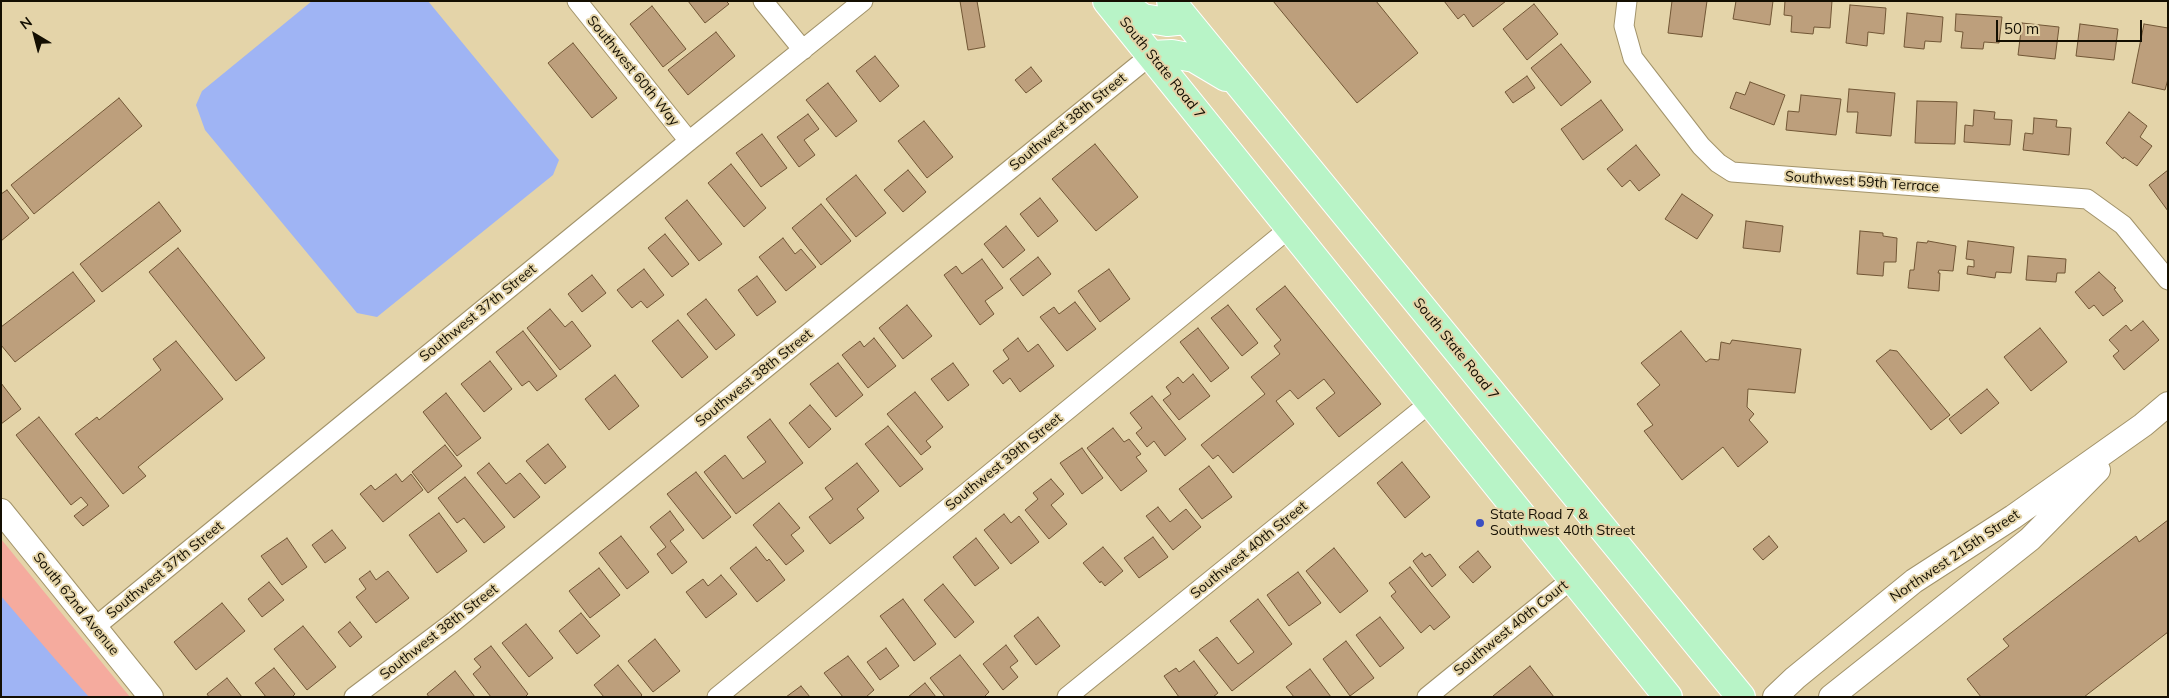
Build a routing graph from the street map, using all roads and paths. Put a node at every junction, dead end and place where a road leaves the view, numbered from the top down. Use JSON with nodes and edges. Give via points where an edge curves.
{"nodes":[{"id":1,"x":577,"y":1,"type":"edge"},
{"id":2,"x":763,"y":1,"type":"edge"},
{"id":3,"x":863,"y":1,"type":"edge"},
{"id":4,"x":1107,"y":1,"type":"edge"},
{"id":5,"x":1118,"y":1,"type":"edge"},
{"id":6,"x":1627,"y":1,"type":"edge"},
{"id":7,"x":1178,"y":11,"type":"edge"},
{"id":8,"x":803,"y":50,"type":"junction"},
{"id":9,"x":1151,"y":55,"type":"junction"},
{"id":10,"x":1240,"y":85,"type":"junction"},
{"id":11,"x":689,"y":141,"type":"junction"},
{"id":12,"x":1291,"y":227,"type":"junction"},
{"id":13,"x":2168,"y":280,"type":"edge"},
{"id":14,"x":1431,"y":402,"type":"junction"},
{"id":15,"x":2168,"y":404,"type":"edge"},
{"id":16,"x":2142,"y":425,"type":"junction"},
{"id":17,"x":1,"y":511,"type":"edge"},
{"id":18,"x":1572,"y":579,"type":"junction"},
{"id":19,"x":95,"y":627,"type":"junction"},
{"id":20,"x":151,"y":697,"type":"edge"},
{"id":21,"x":354,"y":697,"type":"edge"},
{"id":22,"x":717,"y":697,"type":"edge"},
{"id":23,"x":1066,"y":697,"type":"edge"},
{"id":24,"x":1427,"y":697,"type":"edge"},
{"id":25,"x":1668,"y":697,"type":"edge"},
{"id":26,"x":1741,"y":697,"type":"edge"},
{"id":27,"x":1775,"y":697,"type":"edge"},
{"id":28,"x":1831,"y":697,"type":"edge"}],
"edges":[{"from":1,"to":11,"type":"street","name":"Southwest 60th Way"},
{"from":2,"to":8,"type":"street"},
{"from":3,"to":8,"type":"street","name":"Southwest 37th Street"},
{"from":4,"to":9,"type":"main road","name":"South State Road 7"},
{"from":5,"to":7,"type":"main road","via":[[1144,18],[1167,22]]},
{"from":6,"to":13,"type":"street","name":"Southwest 59th Terrace","via":[[1624,26],[1632,58],[1701,146],[1732,172],[2087,199],[2123,225]]},
{"from":7,"to":10,"type":"main road","name":"South State Road 7"},
{"from":8,"to":11,"type":"street","name":"Southwest 37th Street"},
{"from":9,"to":10,"type":"main road","via":[[1194,58]]},
{"from":9,"to":12,"type":"main road","name":"South State Road 7"},
{"from":9,"to":21,"type":"street","name":"Southwest 38th Street","via":[[452,624]]},
{"from":10,"to":26,"type":"main road","name":"South State Road 7"},
{"from":11,"to":19,"type":"street","name":"Southwest 37th Street"},
{"from":12,"to":14,"type":"main road","name":"South State Road 7"},
{"from":12,"to":22,"type":"street","name":"Southwest 39th Street"},
{"from":14,"to":18,"type":"main road","name":"South State Road 7"},
{"from":14,"to":23,"type":"street","name":"Southwest 40th Street"},
{"from":15,"to":16,"type":"street","name":"Northwest 215th Street"},
{"from":16,"to":27,"type":"street","name":"Northwest 215th Street","via":[[2013,517],[1914,581]]},
{"from":16,"to":28,"type":"street","name":"Northwest 215th Street","via":[[2030,539]]},
{"from":17,"to":19,"type":"street","name":"South 62nd Avenue"},
{"from":18,"to":24,"type":"street","name":"Southwest 40th Court"},
{"from":18,"to":25,"type":"main road","name":"South State Road 7"},
{"from":19,"to":20,"type":"street","name":"South 62nd Avenue"}]}
